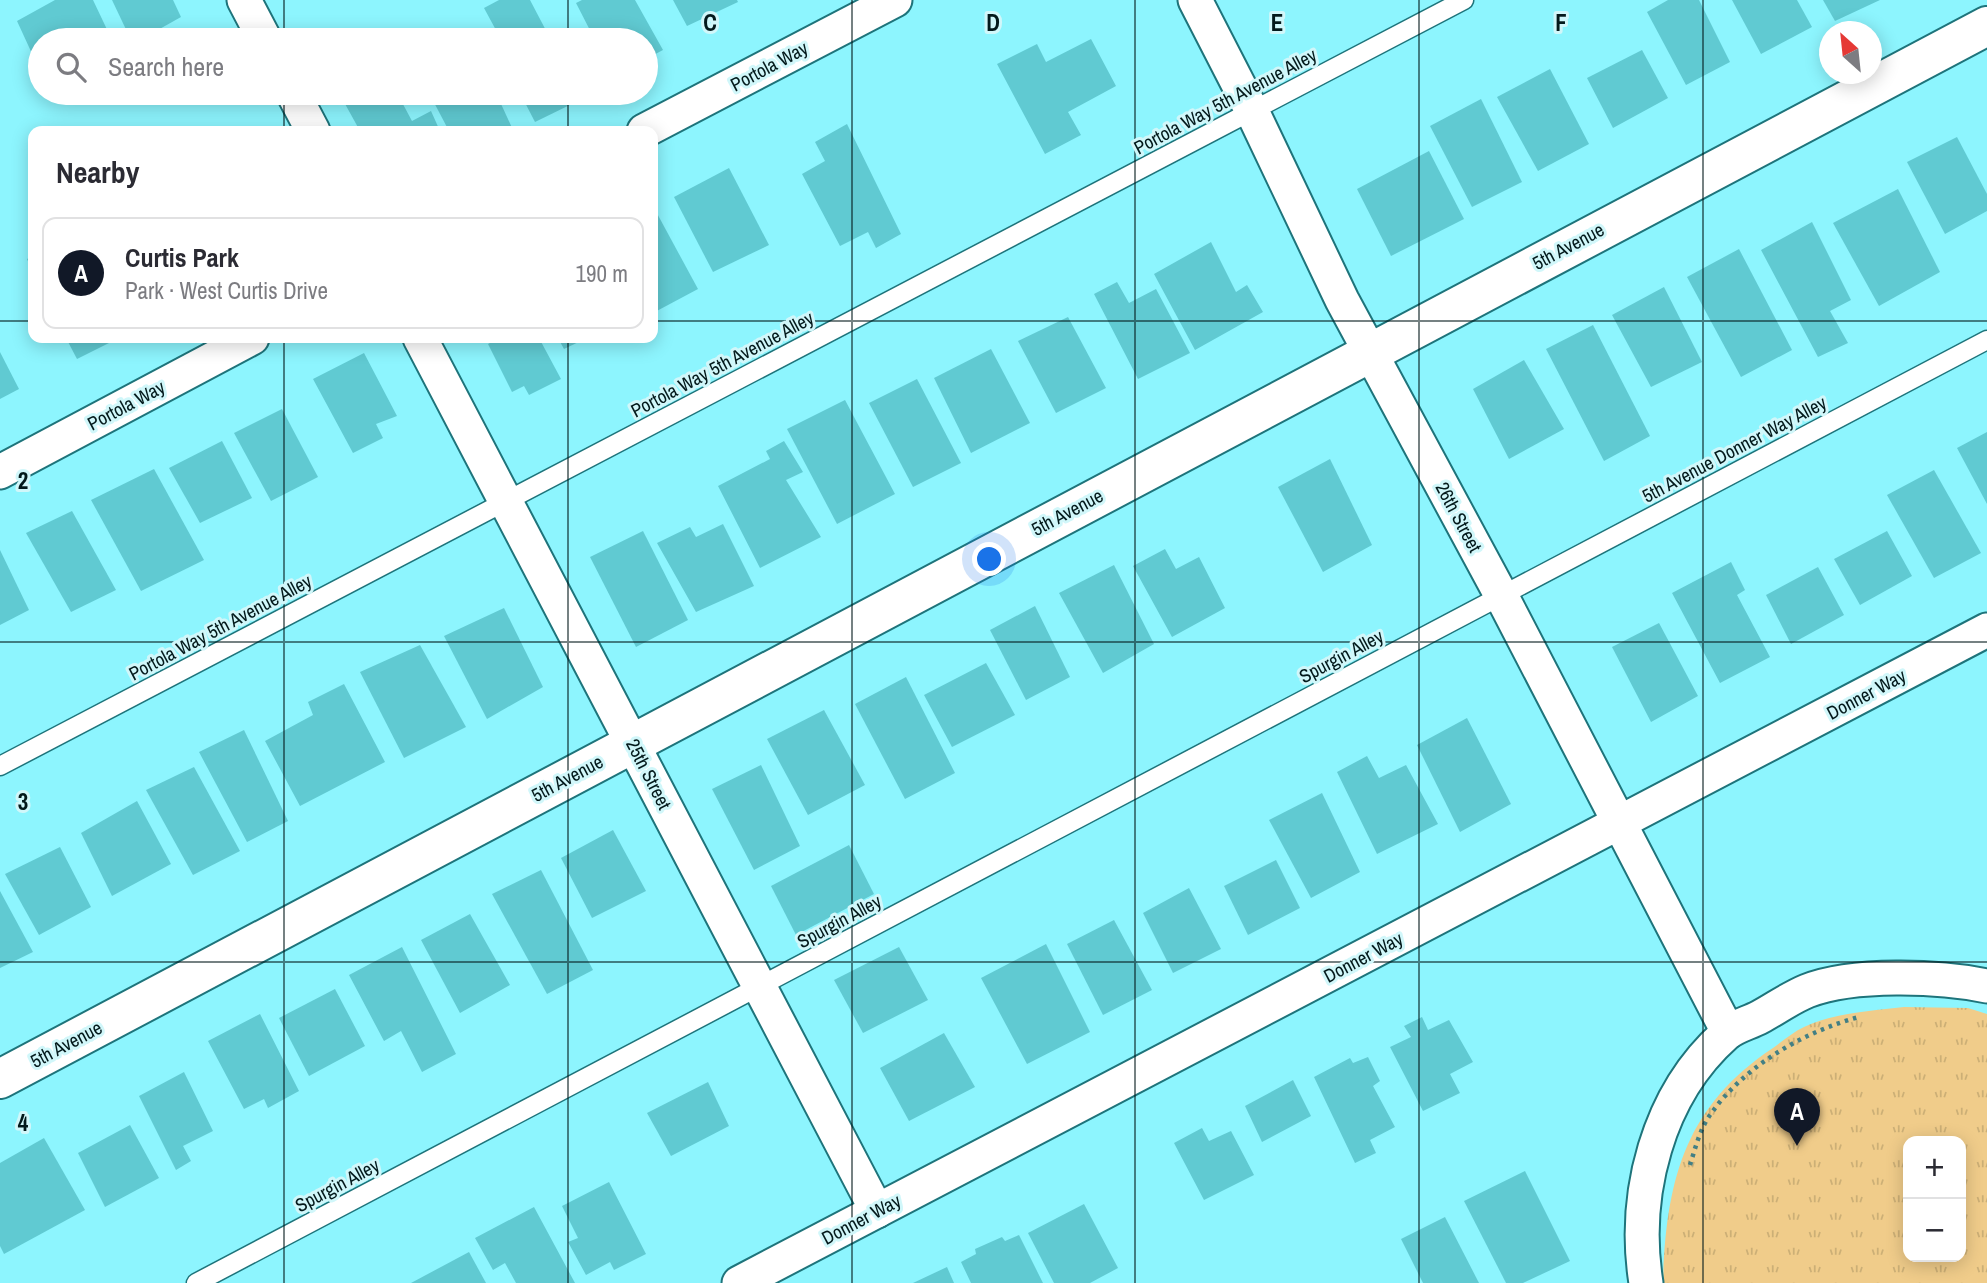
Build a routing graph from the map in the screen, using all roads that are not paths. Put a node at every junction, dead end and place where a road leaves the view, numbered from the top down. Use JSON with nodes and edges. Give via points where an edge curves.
{"nodes":[{"id":1,"x":244,"y":0,"type":"edge"},
{"id":2,"x":895,"y":0,"type":"edge"},
{"id":3,"x":1195,"y":0,"type":"edge"},
{"id":4,"x":1464,"y":0,"type":"edge"},
{"id":5,"x":1987,"y":26,"type":"edge"},
{"id":6,"x":259,"y":28,"type":"edge"},
{"id":7,"x":299,"y":105,"type":"edge"},
{"id":8,"x":1252,"y":111,"type":"junction"},
{"id":9,"x":310,"y":126,"type":"edge"},
{"id":10,"x":654,"y":126,"type":"edge"},
{"id":11,"x":1987,"y":340,"type":"edge"},
{"id":12,"x":243,"y":343,"type":"edge"},
{"id":13,"x":424,"y":343,"type":"edge"},
{"id":14,"x":1370,"y":351,"type":"junction"},
{"id":15,"x":0,"y":472,"type":"edge"},
{"id":16,"x":506,"y":501,"type":"junction"},
{"id":17,"x":1501,"y":596,"type":"junction"},
{"id":18,"x":1987,"y":630,"type":"edge"},
{"id":19,"x":633,"y":743,"type":"junction"},
{"id":20,"x":0,"y":766,"type":"edge"},
{"id":21,"x":1619,"y":823,"type":"junction"},
{"id":22,"x":759,"y":986,"type":"junction"},
{"id":23,"x":1987,"y":986,"type":"edge"},
{"id":24,"x":1728,"y":1032,"type":"junction"},
{"id":25,"x":0,"y":1079,"type":"edge"},
{"id":26,"x":877,"y":1211,"type":"junction"},
{"id":27,"x":196,"y":1283,"type":"edge"},
{"id":28,"x":739,"y":1283,"type":"edge"},
{"id":29,"x":1645,"y":1283,"type":"edge"}],
"edges":[{"from":1,"to":6,"type":"street"},
{"from":2,"to":10,"type":"street","name":"Portola Way"},
{"from":3,"to":8,"type":"street","name":"26th Street"},
{"from":4,"to":8,"type":"lane","name":"Portola Way 5th Avenue Alley"},
{"from":5,"to":14,"type":"street","name":"5th Avenue"},
{"from":7,"to":9,"type":"street"},
{"from":8,"to":14,"type":"street","name":"26th Street"},
{"from":8,"to":16,"type":"lane","name":"Portola Way 5th Avenue Alley"},
{"from":11,"to":17,"type":"lane","name":"5th Avenue Donner Way Alley"},
{"from":12,"to":15,"type":"street","name":"Portola Way"},
{"from":13,"to":16,"type":"street","name":"25th Street"},
{"from":14,"to":17,"type":"street","name":"26th Street"},
{"from":14,"to":19,"type":"street","name":"5th Avenue"},
{"from":16,"to":19,"type":"street","name":"25th Street"},
{"from":16,"to":20,"type":"lane","name":"Portola Way 5th Avenue Alley"},
{"from":17,"to":21,"type":"street","name":"26th Street"},
{"from":17,"to":22,"type":"lane","name":"Spurgin Alley"},
{"from":18,"to":21,"type":"street","name":"Donner Way"},
{"from":19,"to":22,"type":"street","name":"25th Street"},
{"from":19,"to":25,"type":"street","name":"5th Avenue"},
{"from":21,"to":24,"type":"street","name":"26th Street"},
{"from":21,"to":26,"type":"street","name":"Donner Way"},
{"from":22,"to":26,"type":"street","name":"25th Street"},
{"from":22,"to":27,"type":"lane","name":"Spurgin Alley"},
{"from":23,"to":24,"type":"street","via":[[1891,980],[1842,983],[1807,991]]},
{"from":24,"to":29,"type":"street","via":[[1697,1066],[1672,1106],[1653,1150],[1643,1197]]},
{"from":26,"to":28,"type":"street","name":"Donner Way"}]}
